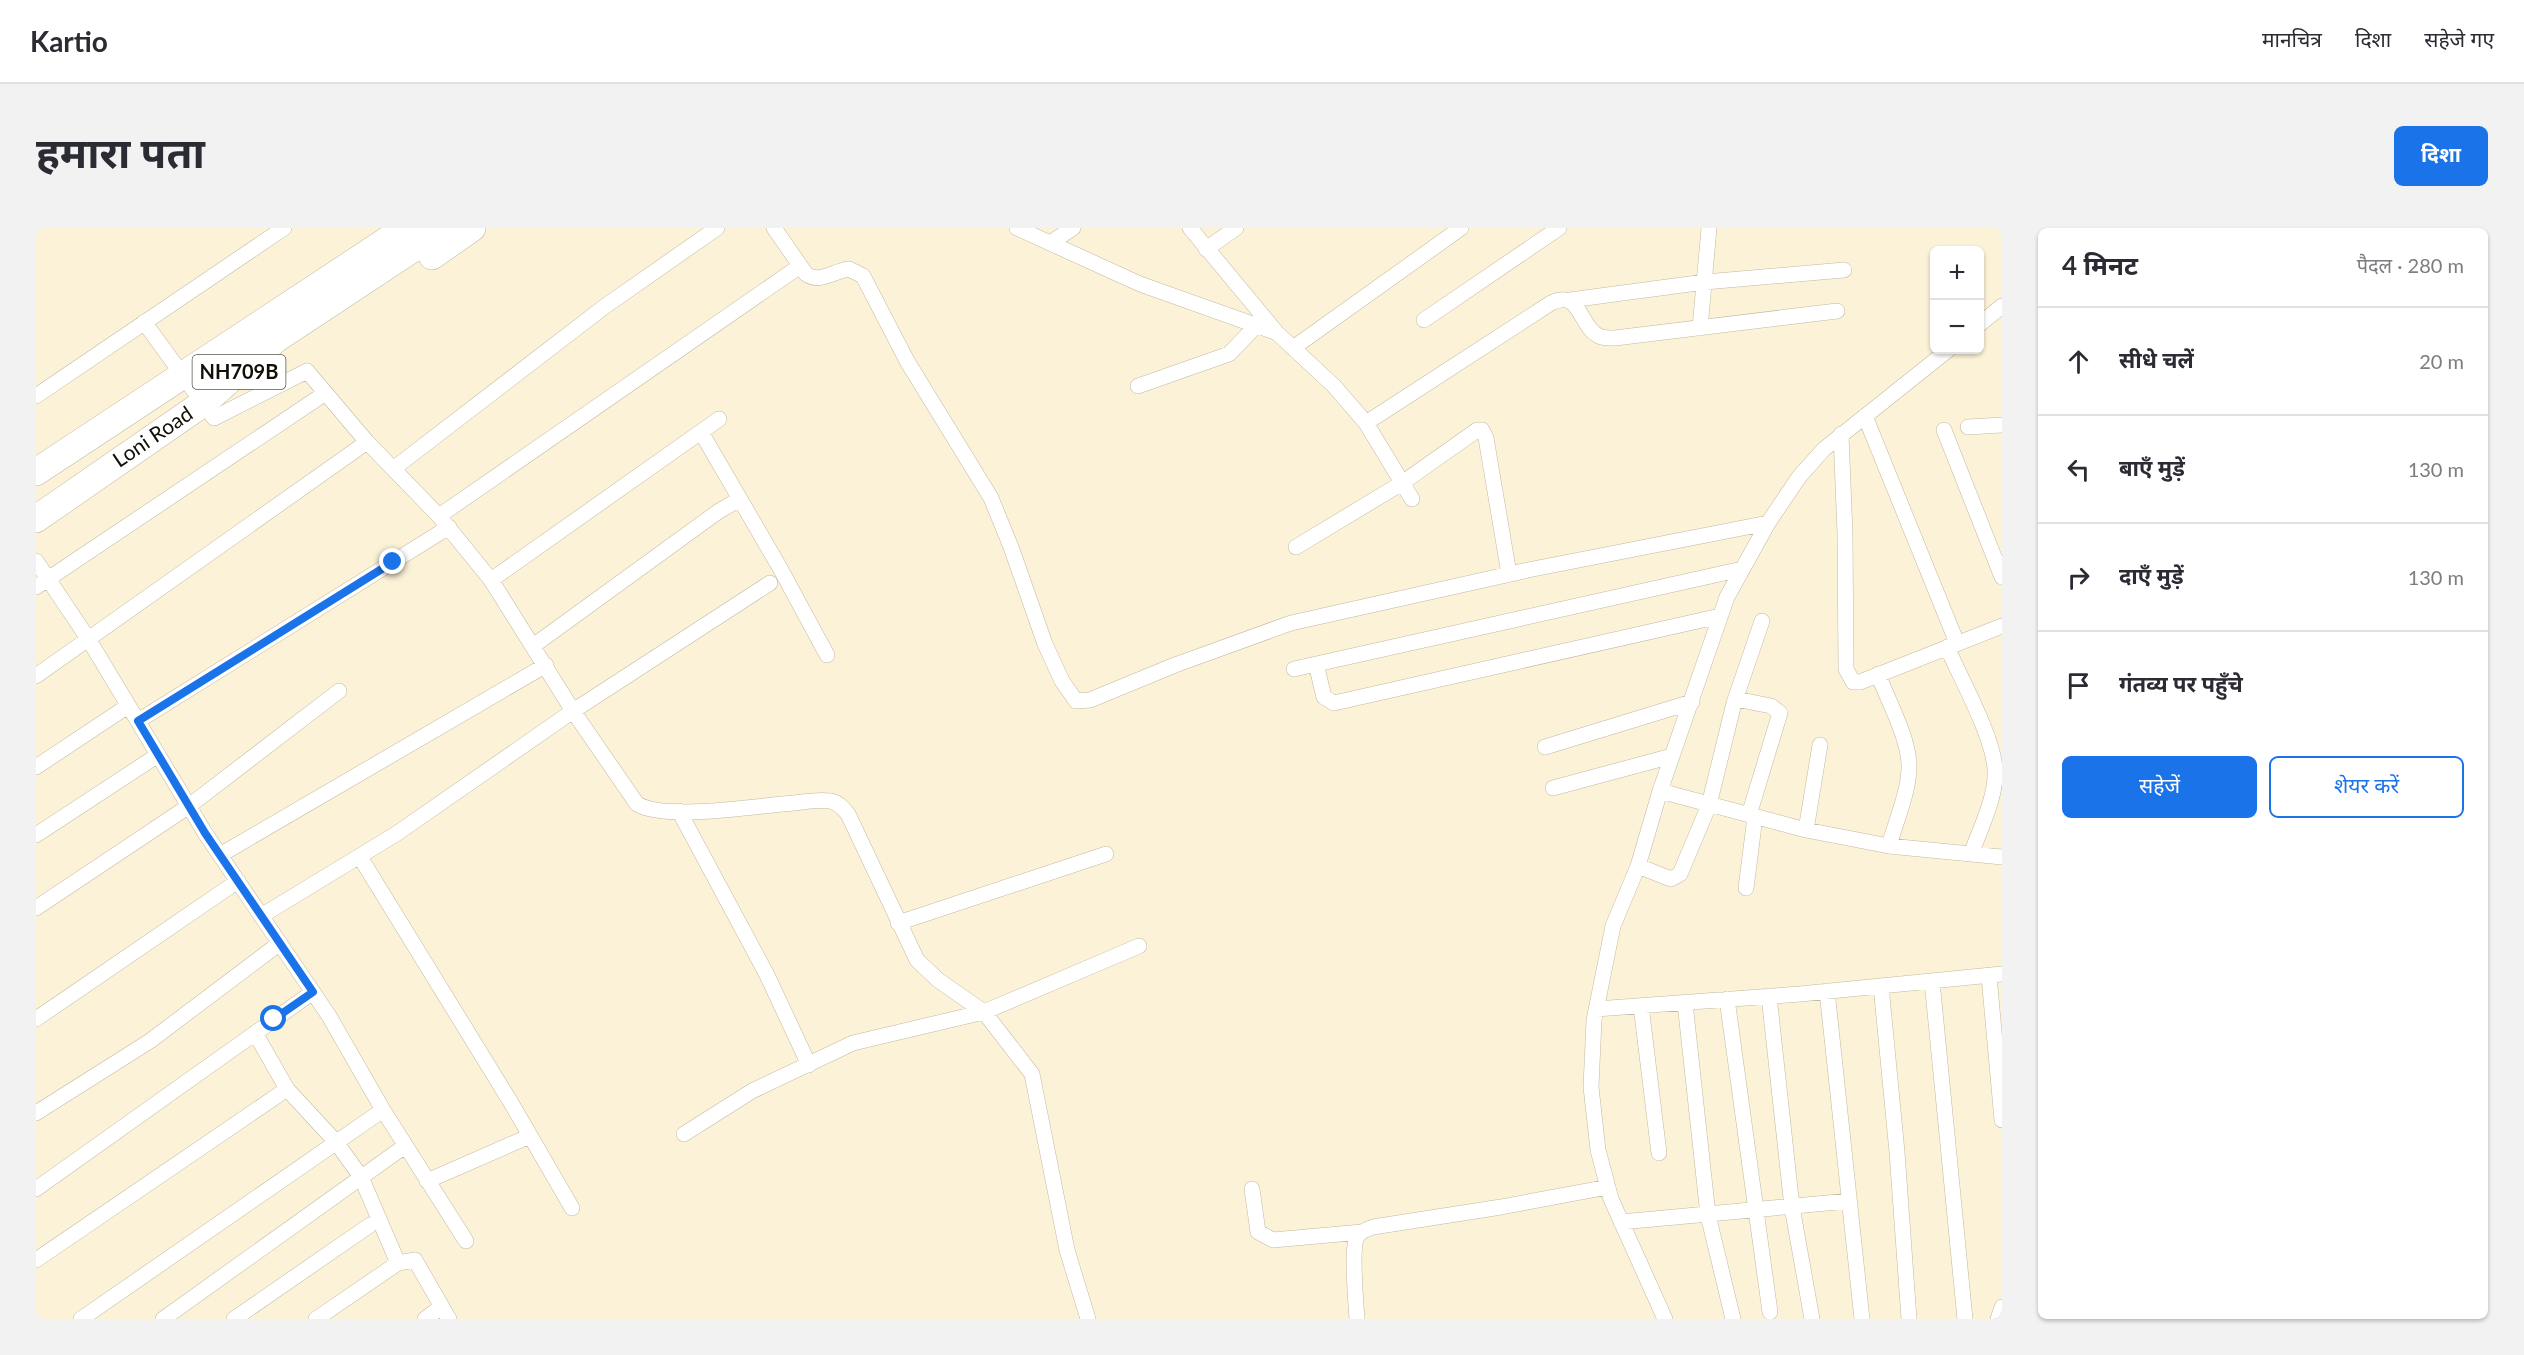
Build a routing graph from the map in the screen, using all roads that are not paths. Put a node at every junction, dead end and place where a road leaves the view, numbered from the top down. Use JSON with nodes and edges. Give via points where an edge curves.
{"nodes":[{"id":1,"x":284,"y":228,"type":"edge"},
{"id":2,"x":406,"y":228,"type":"edge"},
{"id":3,"x":444,"y":228,"type":"edge"},
{"id":4,"x":472,"y":228,"type":"edge"},
{"id":5,"x":717,"y":228,"type":"edge"},
{"id":6,"x":774,"y":228,"type":"edge"},
{"id":7,"x":1017,"y":228,"type":"edge"},
{"id":8,"x":1073,"y":228,"type":"edge"},
{"id":9,"x":1191,"y":228,"type":"edge"},
{"id":10,"x":1236,"y":228,"type":"edge"},
{"id":11,"x":1461,"y":228,"type":"edge"},
{"id":12,"x":1559,"y":228,"type":"edge"},
{"id":13,"x":1709,"y":228,"type":"edge"},
{"id":14,"x":1050,"y":243,"type":"junction"},
{"id":15,"x":1206,"y":249,"type":"junction"},
{"id":16,"x":800,"y":266,"type":"junction"},
{"id":17,"x":1844,"y":270,"type":"dead end"},
{"id":18,"x":1705,"y":282,"type":"junction"},
{"id":19,"x":1570,"y":300,"type":"junction"},
{"id":20,"x":2002,"y":306,"type":"edge"},
{"id":21,"x":1837,"y":311,"type":"dead end"},
{"id":22,"x":1424,"y":320,"type":"dead end"},
{"id":23,"x":1984,"y":321,"type":"edge"},
{"id":24,"x":144,"y":322,"type":"junction"},
{"id":25,"x":1257,"y":326,"type":"junction"},
{"id":26,"x":1700,"y":328,"type":"junction"},
{"id":27,"x":1277,"y":333,"type":"junction"},
{"id":28,"x":1293,"y":348,"type":"junction"},
{"id":29,"x":1943,"y":354,"type":"edge"},
{"id":30,"x":183,"y":374,"type":"junction"},
{"id":31,"x":1138,"y":386,"type":"dead end"},
{"id":32,"x":324,"y":394,"type":"junction"},
{"id":33,"x":36,"y":396,"type":"edge"},
{"id":34,"x":202,"y":404,"type":"junction"},
{"id":35,"x":1865,"y":416,"type":"junction"},
{"id":36,"x":719,"y":419,"type":"dead end"},
{"id":37,"x":1366,"y":423,"type":"junction"},
{"id":38,"x":2002,"y":425,"type":"edge"},
{"id":39,"x":1968,"y":427,"type":"dead end"},
{"id":40,"x":1944,"y":430,"type":"dead end"},
{"id":41,"x":701,"y":432,"type":"junction"},
{"id":42,"x":1840,"y":434,"type":"junction"},
{"id":43,"x":367,"y":441,"type":"junction"},
{"id":44,"x":393,"y":469,"type":"junction"},
{"id":45,"x":36,"y":472,"type":"edge"},
{"id":46,"x":1402,"y":483,"type":"junction"},
{"id":47,"x":740,"y":499,"type":"junction"},
{"id":48,"x":1412,"y":499,"type":"dead end"},
{"id":49,"x":36,"y":519,"type":"edge"},
{"id":50,"x":444,"y":522,"type":"junction"},
{"id":51,"x":1768,"y":523,"type":"junction"},
{"id":52,"x":1296,"y":547,"type":"dead end"},
{"id":53,"x":36,"y":561,"type":"edge"},
{"id":54,"x":1742,"y":569,"type":"junction"},
{"id":55,"x":1509,"y":574,"type":"junction"},
{"id":56,"x":2002,"y":577,"type":"edge"},
{"id":57,"x":491,"y":580,"type":"junction"},
{"id":58,"x":42,"y":583,"type":"edge"},
{"id":59,"x":770,"y":583,"type":"dead end"},
{"id":60,"x":1720,"y":616,"type":"junction"},
{"id":61,"x":1762,"y":621,"type":"dead end"},
{"id":62,"x":2002,"y":626,"type":"edge"},
{"id":63,"x":89,"y":640,"type":"junction"},
{"id":64,"x":1952,"y":645,"type":"junction"},
{"id":65,"x":533,"y":646,"type":"junction"},
{"id":66,"x":827,"y":656,"type":"dead end"},
{"id":67,"x":1316,"y":664,"type":"junction"},
{"id":68,"x":546,"y":665,"type":"junction"},
{"id":69,"x":1294,"y":669,"type":"dead end"},
{"id":70,"x":1878,"y":674,"type":"junction"},
{"id":71,"x":36,"y":676,"type":"edge"},
{"id":72,"x":339,"y":690,"type":"dead end"},
{"id":73,"x":1736,"y":699,"type":"junction"},
{"id":74,"x":1692,"y":702,"type":"junction"},
{"id":75,"x":129,"y":706,"type":"junction"},
{"id":76,"x":573,"y":711,"type":"junction"},
{"id":77,"x":138,"y":721,"type":"junction"},
{"id":78,"x":1820,"y":745,"type":"dead end"},
{"id":79,"x":1545,"y":747,"type":"dead end"},
{"id":80,"x":158,"y":754,"type":"junction"},
{"id":81,"x":1672,"y":756,"type":"junction"},
{"id":82,"x":36,"y":767,"type":"edge"},
{"id":83,"x":1554,"y":788,"type":"dead end"},
{"id":84,"x":1660,"y":791,"type":"junction"},
{"id":85,"x":1709,"y":805,"type":"junction"},
{"id":86,"x":189,"y":806,"type":"junction"},
{"id":87,"x":679,"y":811,"type":"junction"},
{"id":88,"x":1752,"y":816,"type":"junction"},
{"id":89,"x":1806,"y":830,"type":"junction"},
{"id":90,"x":36,"y":835,"type":"edge"},
{"id":91,"x":1889,"y":846,"type":"junction"},
{"id":92,"x":1106,"y":854,"type":"dead end"},
{"id":93,"x":1971,"y":854,"type":"junction"},
{"id":94,"x":220,"y":855,"type":"junction"},
{"id":95,"x":360,"y":857,"type":"junction"},
{"id":96,"x":2002,"y":857,"type":"edge"},
{"id":97,"x":1638,"y":866,"type":"junction"},
{"id":98,"x":238,"y":881,"type":"junction"},
{"id":99,"x":1746,"y":888,"type":"dead end"},
{"id":100,"x":36,"y":908,"type":"edge"},
{"id":101,"x":261,"y":916,"type":"junction"},
{"id":102,"x":898,"y":923,"type":"junction"},
{"id":103,"x":280,"y":943,"type":"junction"},
{"id":104,"x":1139,"y":946,"type":"dead end"},
{"id":105,"x":1996,"y":975,"type":"edge"},
{"id":106,"x":1932,"y":981,"type":"junction"},
{"id":107,"x":1881,"y":986,"type":"junction"},
{"id":108,"x":1827,"y":991,"type":"junction"},
{"id":109,"x":313,"y":992,"type":"junction"},
{"id":110,"x":1769,"y":996,"type":"junction"},
{"id":111,"x":1727,"y":999,"type":"junction"},
{"id":112,"x":1685,"y":1003,"type":"junction"},
{"id":113,"x":1641,"y":1006,"type":"junction"},
{"id":114,"x":1596,"y":1009,"type":"junction"},
{"id":115,"x":984,"y":1012,"type":"junction"},
{"id":116,"x":36,"y":1019,"type":"edge"},
{"id":117,"x":255,"y":1033,"type":"junction"},
{"id":118,"x":809,"y":1065,"type":"junction"},
{"id":119,"x":286,"y":1089,"type":"junction"},
{"id":120,"x":383,"y":1110,"type":"junction"},
{"id":121,"x":36,"y":1113,"type":"edge"},
{"id":122,"x":2002,"y":1120,"type":"edge"},
{"id":123,"x":684,"y":1134,"type":"dead end"},
{"id":124,"x":530,"y":1136,"type":"junction"},
{"id":125,"x":336,"y":1142,"type":"junction"},
{"id":126,"x":405,"y":1146,"type":"junction"},
{"id":127,"x":1659,"y":1154,"type":"dead end"},
{"id":128,"x":362,"y":1177,"type":"junction"},
{"id":129,"x":427,"y":1181,"type":"junction"},
{"id":130,"x":1608,"y":1187,"type":"junction"},
{"id":131,"x":36,"y":1189,"type":"edge"},
{"id":132,"x":1252,"y":1189,"type":"dead end"},
{"id":133,"x":1849,"y":1201,"type":"junction"},
{"id":134,"x":1792,"y":1207,"type":"junction"},
{"id":135,"x":572,"y":1208,"type":"dead end"},
{"id":136,"x":1754,"y":1211,"type":"junction"},
{"id":137,"x":1708,"y":1215,"type":"junction"},
{"id":138,"x":1621,"y":1222,"type":"junction"},
{"id":139,"x":369,"y":1225,"type":"dead end"},
{"id":140,"x":1362,"y":1232,"type":"junction"},
{"id":141,"x":466,"y":1241,"type":"dead end"},
{"id":142,"x":36,"y":1260,"type":"edge"},
{"id":143,"x":398,"y":1263,"type":"junction"},
{"id":144,"x":2002,"y":1307,"type":"edge"},
{"id":145,"x":1770,"y":1312,"type":"dead end"},
{"id":146,"x":445,"y":1313,"type":"edge"},
{"id":147,"x":81,"y":1319,"type":"edge"},
{"id":148,"x":163,"y":1319,"type":"edge"},
{"id":149,"x":234,"y":1319,"type":"edge"},
{"id":150,"x":316,"y":1319,"type":"edge"},
{"id":151,"x":425,"y":1319,"type":"edge"},
{"id":152,"x":1088,"y":1319,"type":"edge"},
{"id":153,"x":1357,"y":1319,"type":"edge"},
{"id":154,"x":1665,"y":1319,"type":"edge"},
{"id":155,"x":1733,"y":1319,"type":"edge"},
{"id":156,"x":1812,"y":1319,"type":"edge"},
{"id":157,"x":1862,"y":1319,"type":"edge"},
{"id":158,"x":1909,"y":1319,"type":"edge"},
{"id":159,"x":1965,"y":1319,"type":"edge"},
{"id":160,"x":1998,"y":1319,"type":"edge"}],
"edges":[{"from":1,"to":24,"type":"street"},
{"from":2,"to":30,"type":"highway","name":"Loni Road","number":"NH709B"},
{"from":3,"to":34,"type":"highway","name":"Loni Road","number":"NH709B","via":[[276,339]]},
{"from":4,"to":34,"type":"highway","number":"NH709B","via":[[334,323]]},
{"from":5,"to":44,"type":"street","via":[[604,307]]},
{"from":6,"to":16,"type":"street"},
{"from":7,"to":14,"type":"street"},
{"from":8,"to":14,"type":"street"},
{"from":9,"to":15,"type":"street"},
{"from":10,"to":15,"type":"street"},
{"from":11,"to":28,"type":"street"},
{"from":12,"to":22,"type":"street"},
{"from":13,"to":18,"type":"street"},
{"from":14,"to":25,"type":"street","via":[[1140,284]]},
{"from":15,"to":27,"type":"street"},
{"from":16,"to":50,"type":"street"},
{"from":16,"to":55,"type":"street","via":[[818,279],[849,269],[863,276],[907,361],[991,498],[1045,644],[1076,701],[1090,700],[1291,623]]},
{"from":17,"to":18,"type":"street"},
{"from":18,"to":19,"type":"street"},
{"from":18,"to":26,"type":"street"},
{"from":19,"to":26,"type":"street","via":[[1589,328],[1600,336],[1615,338]]},
{"from":19,"to":37,"type":"street","via":[[1551,303]]},
{"from":20,"to":23,"type":"street"},
{"from":21,"to":26,"type":"street"},
{"from":24,"to":30,"type":"street"},
{"from":24,"to":33,"type":"street"},
{"from":25,"to":27,"type":"street"},
{"from":25,"to":31,"type":"street","via":[[1229,354]]},
{"from":27,"to":28,"type":"street"},
{"from":28,"to":37,"type":"street"},
{"from":29,"to":35,"type":"street"},
{"from":30,"to":34,"type":"street"},
{"from":30,"to":45,"type":"highway","name":"Loni Road","number":"NH709B"},
{"from":32,"to":34,"type":"street","via":[[307,371],[214,418]]},
{"from":32,"to":43,"type":"street"},
{"from":32,"to":58,"type":"street"},
{"from":34,"to":49,"type":"highway","name":"Loni Road","number":"NH709B"},
{"from":35,"to":42,"type":"street"},
{"from":35,"to":64,"type":"street"},
{"from":36,"to":41,"type":"street"},
{"from":37,"to":46,"type":"street"},
{"from":38,"to":39,"type":"street"},
{"from":40,"to":56,"type":"street"},
{"from":41,"to":47,"type":"street"},
{"from":41,"to":57,"type":"street"},
{"from":42,"to":51,"type":"street","via":[[1800,477]]},
{"from":42,"to":70,"type":"street","via":[[1846,669],[1853,682]]},
{"from":43,"to":44,"type":"street"},
{"from":43,"to":63,"type":"street"},
{"from":44,"to":50,"type":"street"},
{"from":46,"to":48,"type":"street"},
{"from":46,"to":52,"type":"street"},
{"from":46,"to":55,"type":"street","via":[[1473,431],[1482,430]]},
{"from":47,"to":65,"type":"street"},
{"from":47,"to":66,"type":"street"},
{"from":50,"to":57,"type":"street"},
{"from":50,"to":77,"type":"street"},
{"from":51,"to":54,"type":"street"},
{"from":51,"to":55,"type":"street"},
{"from":53,"to":58,"type":"street"},
{"from":54,"to":60,"type":"street"},
{"from":54,"to":67,"type":"street"},
{"from":57,"to":65,"type":"street"},
{"from":58,"to":63,"type":"street"},
{"from":59,"to":76,"type":"street"},
{"from":60,"to":67,"type":"street","via":[[1334,703],[1324,697]]},
{"from":60,"to":74,"type":"street"},
{"from":61,"to":73,"type":"street"},
{"from":62,"to":64,"type":"street"},
{"from":63,"to":71,"type":"street"},
{"from":63,"to":75,"type":"street"},
{"from":64,"to":70,"type":"street"},
{"from":64,"to":93,"type":"street","via":[[1995,771]]},
{"from":65,"to":68,"type":"street"},
{"from":67,"to":69,"type":"street"},
{"from":68,"to":76,"type":"street"},
{"from":68,"to":94,"type":"street"},
{"from":70,"to":91,"type":"street","via":[[1909,763]]},
{"from":72,"to":86,"type":"street"},
{"from":73,"to":85,"type":"street"},
{"from":73,"to":88,"type":"street","via":[[1771,706],[1780,713]]},
{"from":74,"to":79,"type":"street"},
{"from":74,"to":81,"type":"street"},
{"from":75,"to":77,"type":"street"},
{"from":75,"to":82,"type":"street"},
{"from":76,"to":87,"type":"street","via":[[637,804],[646,810]]},
{"from":76,"to":95,"type":"street"},
{"from":77,"to":80,"type":"street"},
{"from":78,"to":89,"type":"street"},
{"from":80,"to":86,"type":"street"},
{"from":80,"to":90,"type":"street"},
{"from":81,"to":83,"type":"street"},
{"from":81,"to":84,"type":"street"},
{"from":84,"to":85,"type":"street"},
{"from":84,"to":97,"type":"street"},
{"from":85,"to":88,"type":"street"},
{"from":85,"to":97,"type":"street","via":[[1680,874],[1671,879]]},
{"from":86,"to":94,"type":"street"},
{"from":86,"to":100,"type":"street"},
{"from":87,"to":102,"type":"street","via":[[821,801],[840,805],[848,814]]},
{"from":87,"to":118,"type":"street","via":[[767,975]]},
{"from":88,"to":89,"type":"street"},
{"from":88,"to":99,"type":"street"},
{"from":89,"to":91,"type":"street"},
{"from":91,"to":93,"type":"street"},
{"from":92,"to":102,"type":"street"},
{"from":93,"to":96,"type":"street"},
{"from":94,"to":98,"type":"street"},
{"from":95,"to":101,"type":"street"},
{"from":95,"to":124,"type":"street"},
{"from":97,"to":114,"type":"street","via":[[1613,926]]},
{"from":98,"to":101,"type":"street"},
{"from":98,"to":116,"type":"street"},
{"from":101,"to":103,"type":"street"},
{"from":102,"to":115,"type":"street","via":[[925,970]]},
{"from":103,"to":109,"type":"street"},
{"from":103,"to":121,"type":"street","via":[[150,1041]]},
{"from":104,"to":115,"type":"street"},
{"from":105,"to":106,"type":"street"},
{"from":105,"to":122,"type":"street"},
{"from":106,"to":107,"type":"street"},
{"from":106,"to":159,"type":"street"},
{"from":107,"to":108,"type":"street"},
{"from":107,"to":158,"type":"street"},
{"from":108,"to":110,"type":"street"},
{"from":108,"to":133,"type":"street"},
{"from":109,"to":117,"type":"street"},
{"from":109,"to":120,"type":"street"},
{"from":110,"to":111,"type":"street"},
{"from":110,"to":134,"type":"street"},
{"from":111,"to":112,"type":"street"},
{"from":111,"to":136,"type":"street"},
{"from":112,"to":113,"type":"street"},
{"from":112,"to":137,"type":"street"},
{"from":113,"to":114,"type":"street"},
{"from":113,"to":127,"type":"street"},
{"from":114,"to":130,"type":"street","via":[[1591,1087],[1598,1150]]},
{"from":115,"to":118,"type":"street","via":[[861,1041]]},
{"from":115,"to":152,"type":"street","via":[[1027,1065],[1035,1082],[1065,1238]]},
{"from":117,"to":119,"type":"street"},
{"from":117,"to":131,"type":"street"},
{"from":118,"to":123,"type":"street","via":[[752,1091]]},
{"from":119,"to":125,"type":"street"},
{"from":119,"to":142,"type":"street"},
{"from":120,"to":125,"type":"street"},
{"from":120,"to":126,"type":"street"},
{"from":124,"to":129,"type":"street"},
{"from":124,"to":135,"type":"street"},
{"from":125,"to":128,"type":"street"},
{"from":125,"to":147,"type":"street"},
{"from":126,"to":128,"type":"street"},
{"from":126,"to":129,"type":"street"},
{"from":128,"to":143,"type":"street"},
{"from":128,"to":148,"type":"street"},
{"from":129,"to":141,"type":"street"},
{"from":130,"to":138,"type":"street"},
{"from":130,"to":140,"type":"street"},
{"from":132,"to":140,"type":"street","via":[[1258,1232],[1273,1240]]},
{"from":133,"to":134,"type":"street"},
{"from":133,"to":157,"type":"street"},
{"from":134,"to":136,"type":"street"},
{"from":134,"to":156,"type":"street"},
{"from":136,"to":137,"type":"street"},
{"from":136,"to":145,"type":"street"},
{"from":137,"to":138,"type":"street"},
{"from":137,"to":155,"type":"street"},
{"from":138,"to":154,"type":"street"},
{"from":139,"to":149,"type":"street"},
{"from":140,"to":153,"type":"street","via":[[1354,1249]]},
{"from":143,"to":146,"type":"street","via":[[415,1260]]},
{"from":143,"to":150,"type":"street"},
{"from":144,"to":160,"type":"street"},
{"from":146,"to":151,"type":"street"}]}
